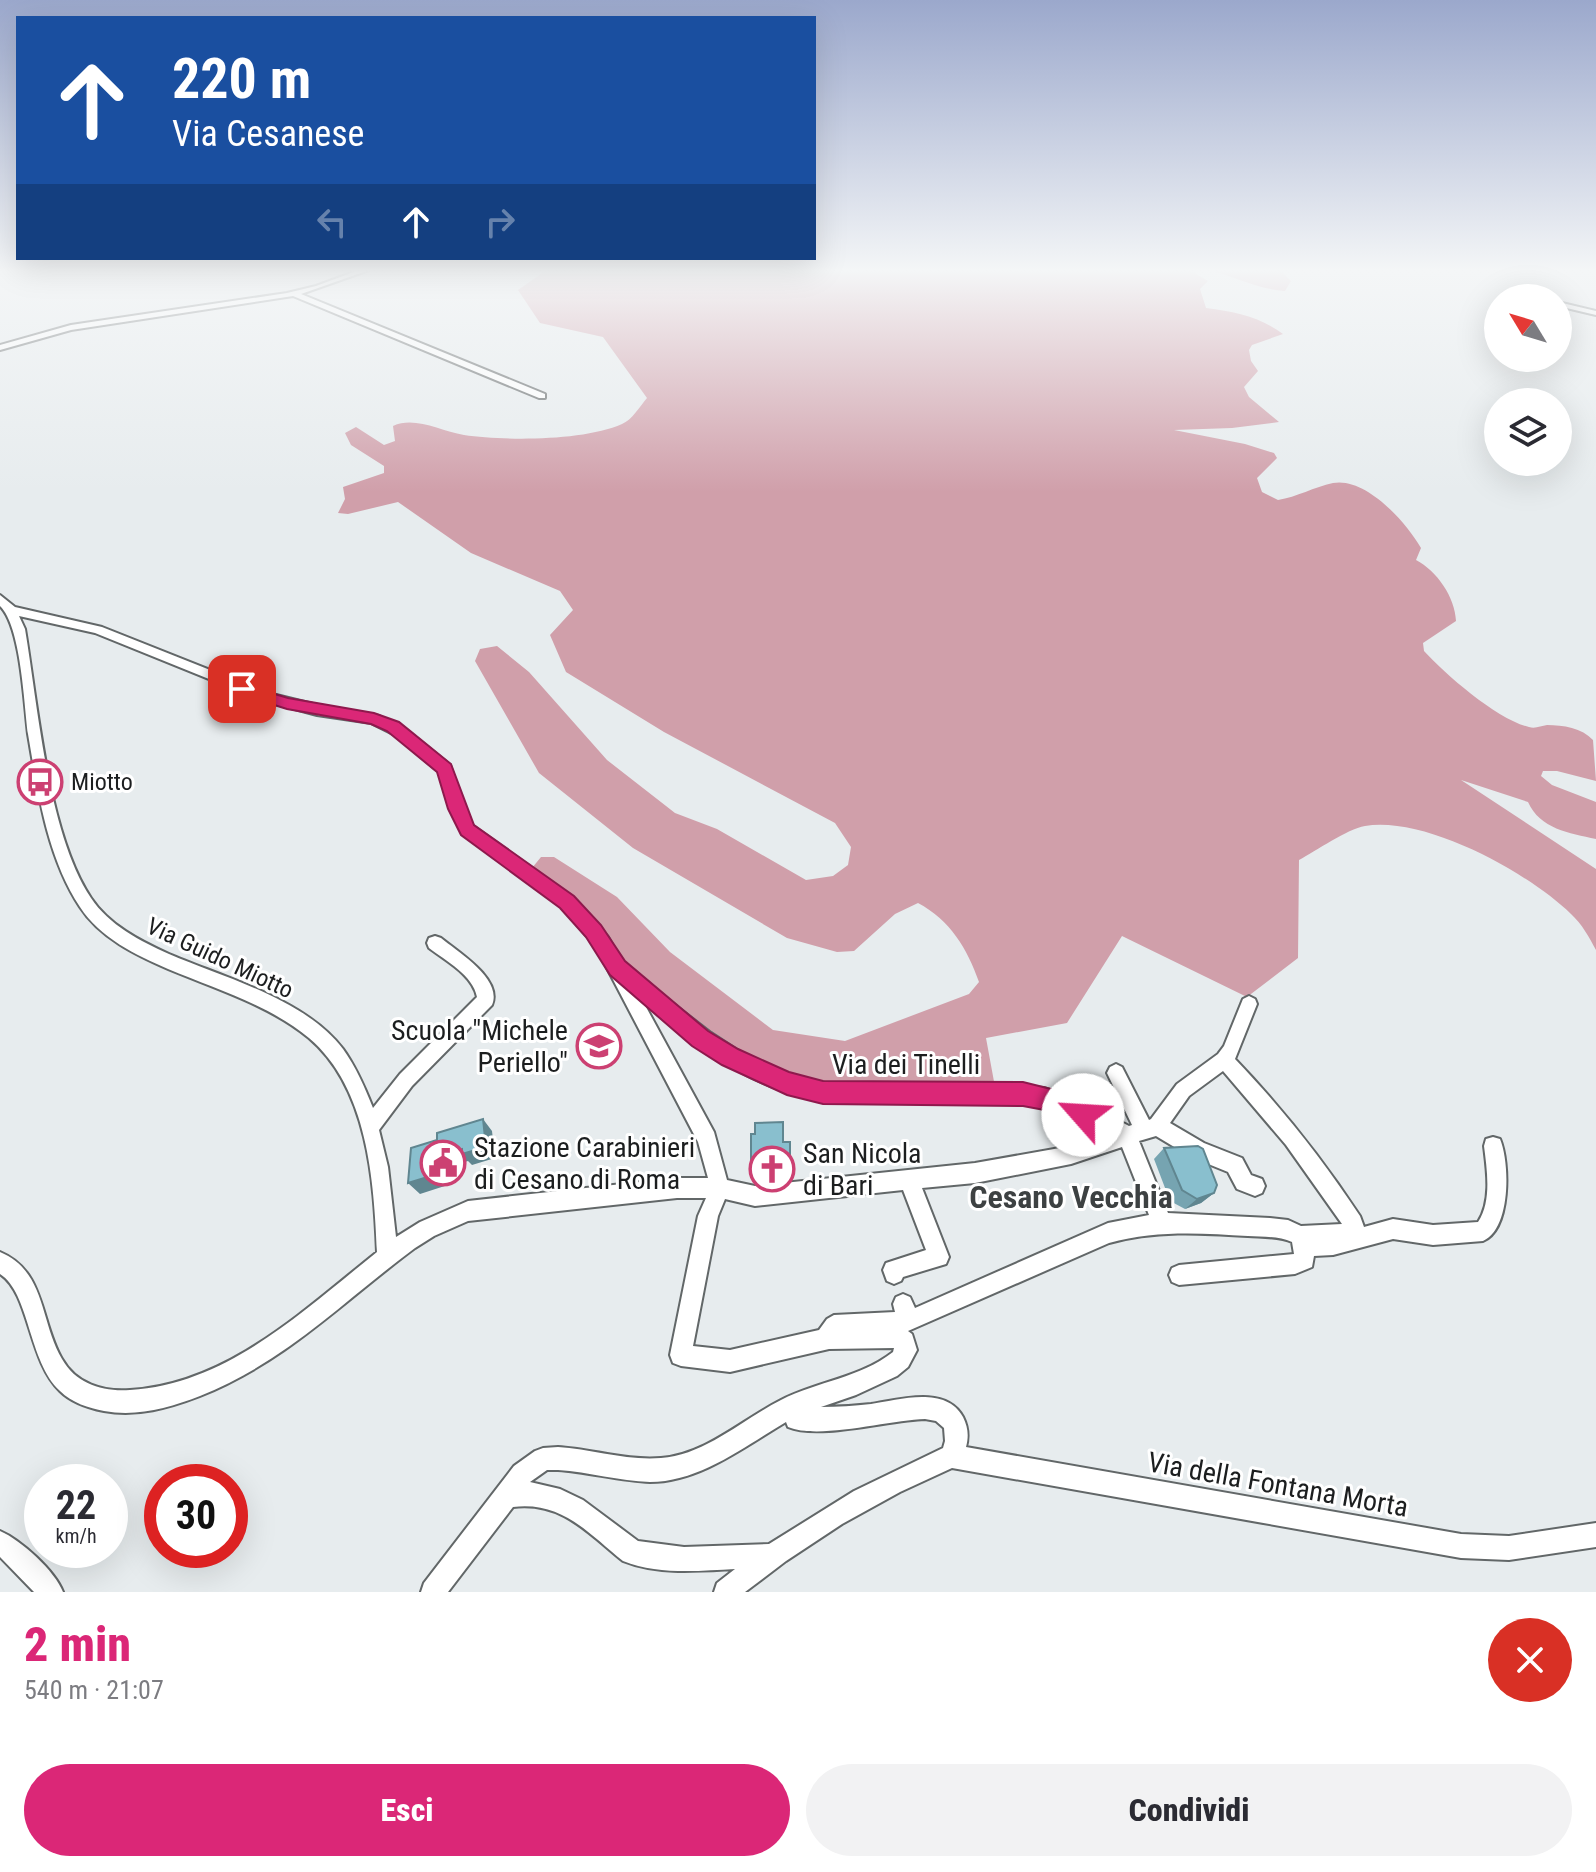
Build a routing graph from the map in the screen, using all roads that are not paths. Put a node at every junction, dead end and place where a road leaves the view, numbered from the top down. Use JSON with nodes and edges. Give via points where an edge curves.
{"nodes":[{"id":1,"x":414,"y":343,"type":"edge"},
{"id":2,"x":542,"y":396,"type":"dead end"},
{"id":3,"x":6,"y":604,"type":"edge"},
{"id":4,"x":435,"y":943,"type":"dead end"},
{"id":5,"x":617,"y":968,"type":"junction"},
{"id":6,"x":1249,"y":1004,"type":"dead end"},
{"id":7,"x":1224,"y":1060,"type":"junction"},
{"id":8,"x":1116,"y":1073,"type":"dead end"},
{"id":9,"x":369,"y":1128,"type":"junction"},
{"id":10,"x":1143,"y":1131,"type":"junction"},
{"id":11,"x":1493,"y":1146,"type":"dead end"},
{"id":12,"x":909,"y":1180,"type":"junction"},
{"id":13,"x":1255,"y":1186,"type":"dead end"},
{"id":14,"x":720,"y":1188,"type":"junction"},
{"id":15,"x":1163,"y":1224,"type":"junction"},
{"id":16,"x":1302,"y":1242,"type":"junction"},
{"id":17,"x":387,"y":1254,"type":"junction"},
{"id":18,"x":0,"y":1262,"type":"edge"},
{"id":19,"x":894,"y":1274,"type":"dead end"},
{"id":20,"x":1179,"y":1275,"type":"dead end"},
{"id":21,"x":829,"y":1338,"type":"junction"},
{"id":22,"x":790,"y":1407,"type":"junction"},
{"id":23,"x":951,"y":1456,"type":"junction"},
{"id":24,"x":507,"y":1496,"type":"junction"},
{"id":25,"x":1596,"y":1535,"type":"edge"},
{"id":26,"x":0,"y":1543,"type":"edge"},
{"id":27,"x":771,"y":1556,"type":"junction"},
{"id":28,"x":51,"y":1592,"type":"edge"},
{"id":29,"x":433,"y":1592,"type":"edge"},
{"id":30,"x":726,"y":1592,"type":"edge"}],
"edges":[{"from":1,"to":2,"type":"street"},
{"from":3,"to":5,"type":"street","via":[[98,630],[265,697],[393,727],[445,769],[468,830],[576,910]]},
{"from":3,"to":9,"type":"street","name":"Via Guido Miotto","via":[[19,629],[58,843],[84,901],[110,929],[141,950],[231,987],[315,1032],[340,1059]]},
{"from":4,"to":9,"type":"street","via":[[475,977],[486,1000],[406,1080]]},
{"from":5,"to":10,"type":"street","name":"Via dei Tinelli","via":[[700,1039],[787,1083],[839,1094],[1040,1096]]},
{"from":5,"to":14,"type":"street","via":[[707,1139]]},
{"from":6,"to":7,"type":"street","via":[[1239,1037]]},
{"from":7,"to":10,"type":"street","via":[[1183,1090]]},
{"from":7,"to":16,"type":"street","via":[[1315,1163],[1354,1228]]},
{"from":8,"to":10,"type":"street"},
{"from":9,"to":17,"type":"street","name":"Via Guido Miotto","via":[[385,1202]]},
{"from":10,"to":12,"type":"street","via":[[1047,1161]]},
{"from":10,"to":13,"type":"street","name":"Via dei Tinelli","via":[[1235,1165],[1244,1182]]},
{"from":10,"to":15,"type":"street"},
{"from":11,"to":16,"type":"street","via":[[1495,1193],[1483,1231],[1433,1235],[1393,1229],[1333,1245]]},
{"from":12,"to":14,"type":"street","via":[[763,1196]]},
{"from":12,"to":19,"type":"street","via":[[939,1257],[893,1270]]},
{"from":14,"to":17,"type":"street","via":[[482,1208],[428,1226]]},
{"from":14,"to":21,"type":"street","via":[[708,1216],[681,1355],[730,1361]]},
{"from":15,"to":16,"type":"street","via":[[1283,1229]]},
{"from":15,"to":21,"type":"street","via":[[1108,1233],[905,1312],[834,1326]]},
{"from":16,"to":20,"type":"street","via":[[1305,1260],[1295,1264]]},
{"from":17,"to":18,"type":"street","via":[[310,1320],[237,1367],[170,1395],[119,1402],[91,1398],[59,1374],[41,1340],[20,1275]]},
{"from":21,"to":22,"type":"street","via":[[898,1337],[906,1354],[884,1371]]},
{"from":22,"to":23,"type":"street","via":[[796,1419],[938,1410],[958,1432]]},
{"from":22,"to":24,"type":"street","via":[[696,1459],[663,1470],[543,1459],[522,1474]]},
{"from":23,"to":25,"type":"street","name":"Via della Fontana Morta","via":[[1461,1546],[1509,1548]]},
{"from":23,"to":27,"type":"street"},
{"from":24,"to":27,"type":"street","via":[[540,1493],[558,1498],[632,1552],[646,1556]]},
{"from":24,"to":29,"type":"street"},
{"from":26,"to":28,"type":"street"},
{"from":27,"to":30,"type":"street"}]}
